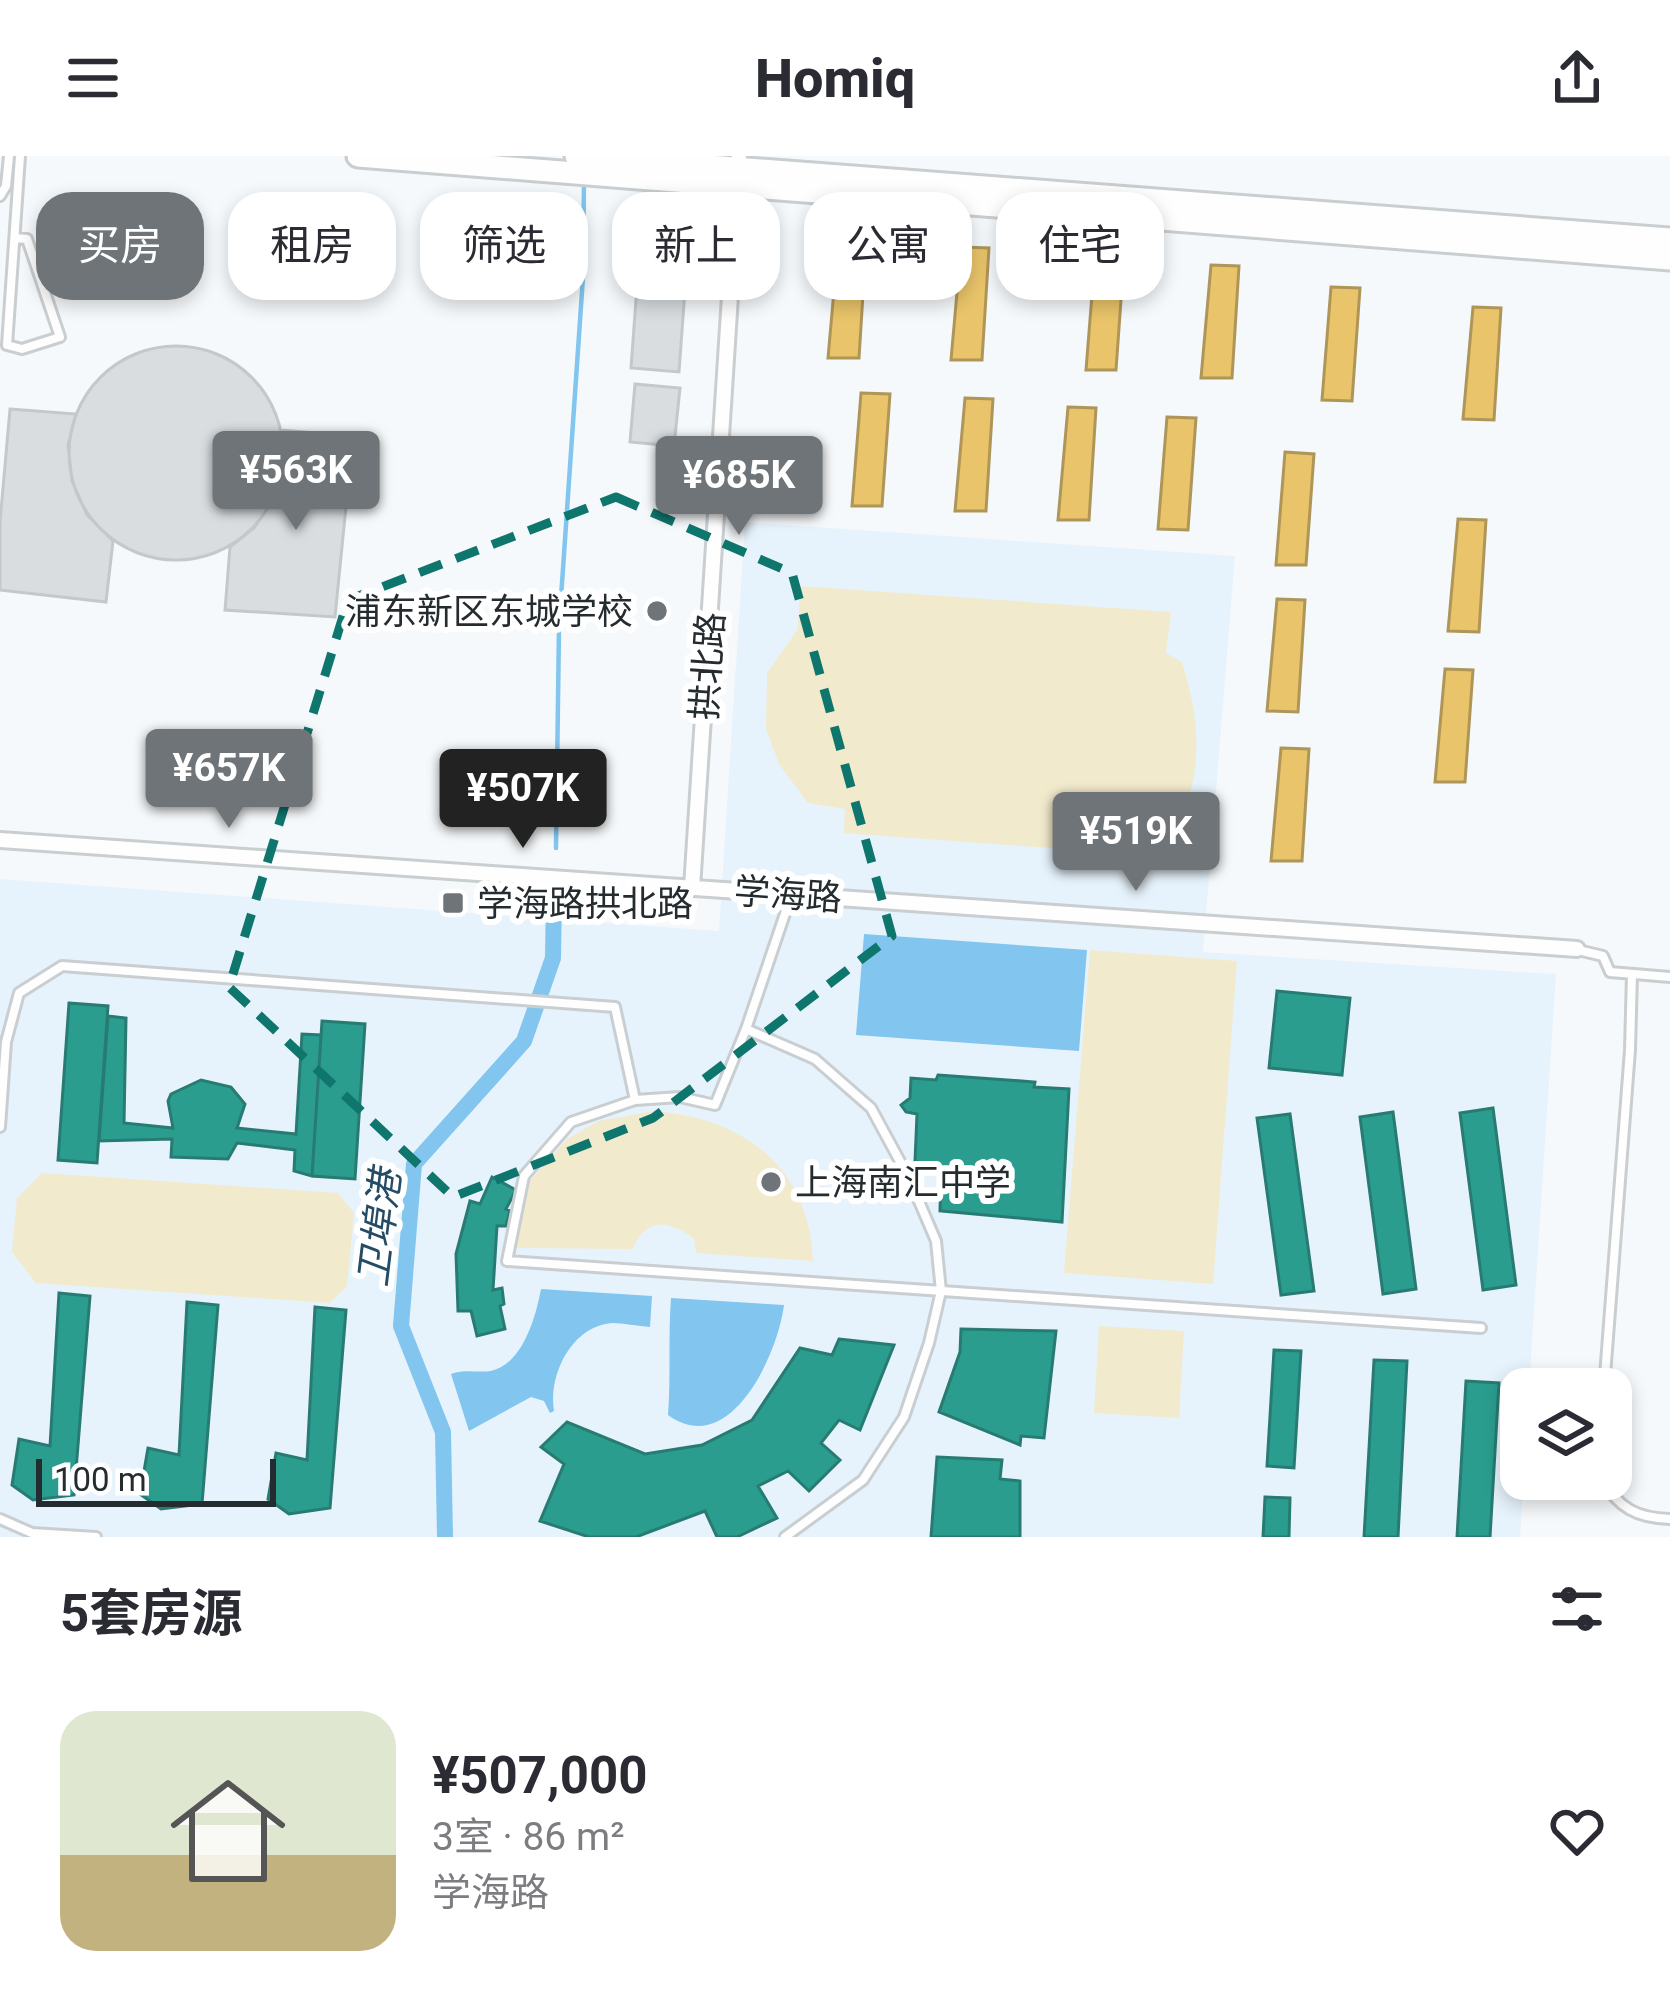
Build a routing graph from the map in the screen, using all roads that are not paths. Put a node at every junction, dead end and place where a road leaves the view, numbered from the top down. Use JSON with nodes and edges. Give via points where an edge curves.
{"nodes":[{"id":1,"x":9,"y":156,"type":"edge"},
{"id":2,"x":20,"y":156,"type":"edge"},
{"id":3,"x":358,"y":156,"type":"edge"},
{"id":4,"x":576,"y":156,"type":"edge"},
{"id":5,"x":592,"y":166,"type":"edge"},
{"id":6,"x":738,"y":169,"type":"edge"},
{"id":7,"x":0,"y":196,"type":"edge"},
{"id":8,"x":15,"y":238,"type":"junction"},
{"id":9,"x":1670,"y":239,"type":"edge"},
{"id":10,"x":1670,"y":259,"type":"edge"},
{"id":11,"x":0,"y":840,"type":"edge"},
{"id":12,"x":692,"y":888,"type":"junction"},
{"id":13,"x":791,"y":894,"type":"junction"},
{"id":14,"x":1577,"y":950,"type":"joint"},
{"id":15,"x":1632,"y":974,"type":"junction"},
{"id":16,"x":1670,"y":977,"type":"edge"},
{"id":17,"x":746,"y":1029,"type":"junction"},
{"id":18,"x":635,"y":1100,"type":"junction"},
{"id":19,"x":0,"y":1127,"type":"edge"},
{"id":20,"x":941,"y":1292,"type":"junction"},
{"id":21,"x":1480,"y":1328,"type":"dead end"},
{"id":22,"x":1606,"y":1368,"type":"edge"},
{"id":23,"x":1615,"y":1500,"type":"edge"},
{"id":24,"x":0,"y":1519,"type":"edge"},
{"id":25,"x":1670,"y":1519,"type":"edge"},
{"id":26,"x":96,"y":1537,"type":"edge"},
{"id":27,"x":785,"y":1537,"type":"edge"}],
"edges":[{"from":1,"to":7,"type":"lane"},
{"from":2,"to":8,"type":"lane"},
{"from":3,"to":5,"type":"main road","via":[[556,172]]},
{"from":4,"to":5,"type":"main road"},
{"from":5,"to":6,"type":"main road"},
{"from":6,"to":9,"type":"main road"},
{"from":6,"to":10,"type":"main road"},
{"from":6,"to":12,"type":"street","name":"拱北路"},
{"from":8,"to":8,"type":"lane","via":[[8,345],[22,349],[60,338],[27,239]]},
{"from":11,"to":12,"type":"street","name":"学海路"},
{"from":12,"to":13,"type":"street","name":"学海路"},
{"from":13,"to":14,"type":"street","name":"学海路"},
{"from":13,"to":17,"type":"lane"},
{"from":14,"to":15,"type":"lane","via":[[1603,956],[1610,972]]},
{"from":15,"to":16,"type":"lane"},
{"from":15,"to":22,"type":"lane"},
{"from":17,"to":18,"type":"lane","via":[[715,1105]]},
{"from":17,"to":20,"type":"lane","via":[[815,1058],[871,1108],[936,1241]]},
{"from":18,"to":19,"type":"lane","via":[[615,1007],[62,966],[19,993]]},
{"from":18,"to":20,"type":"lane","via":[[571,1122],[524,1176],[507,1261]]},
{"from":20,"to":21,"type":"lane"},
{"from":20,"to":27,"type":"lane","via":[[904,1417],[863,1480]]},
{"from":23,"to":25,"type":"lane","via":[[1634,1514]]},
{"from":24,"to":26,"type":"lane","via":[[32,1533]]}]}
